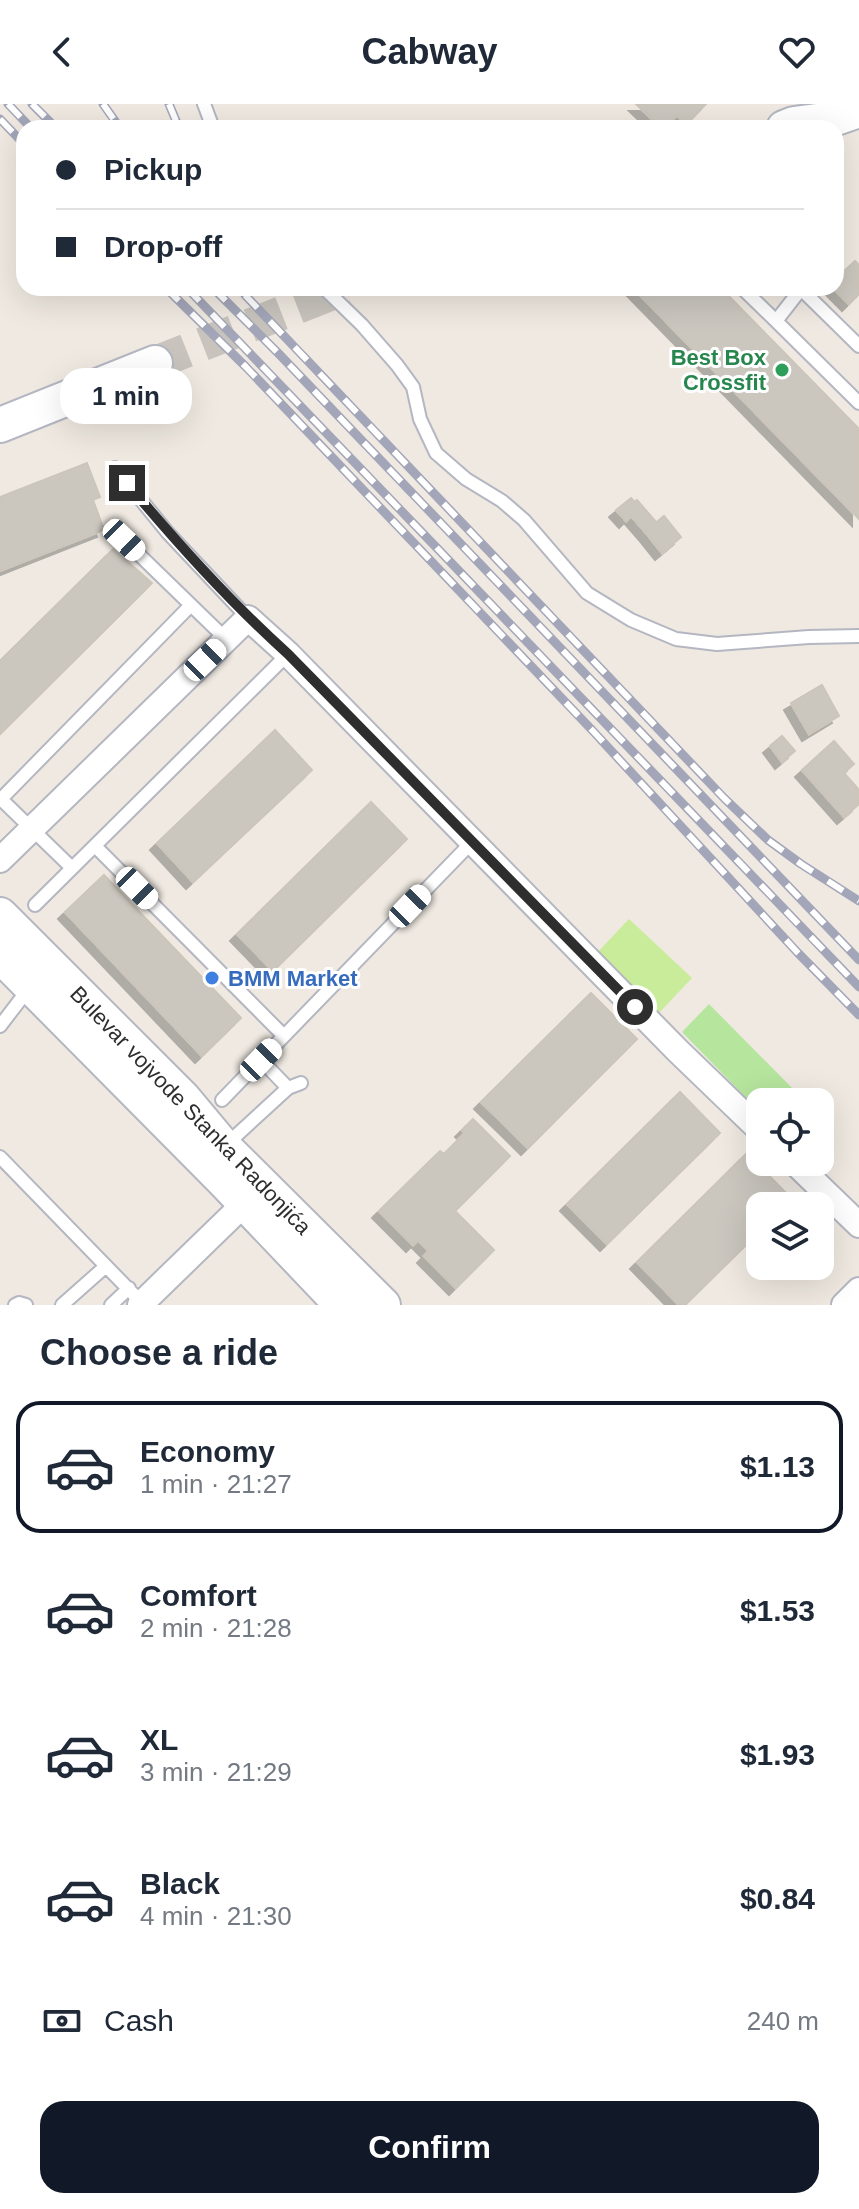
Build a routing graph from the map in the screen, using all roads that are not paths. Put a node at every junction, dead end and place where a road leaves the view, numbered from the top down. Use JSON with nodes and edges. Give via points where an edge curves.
{"nodes":[{"id":1,"x":824,"y":104,"type":"edge"},
{"id":2,"x":859,"y":110,"type":"edge"},
{"id":3,"x":799,"y":120,"type":"edge"},
{"id":4,"x":827,"y":120,"type":"edge"},
{"id":5,"x":332,"y":296,"type":"edge"},
{"id":6,"x":750,"y":296,"type":"edge"},
{"id":7,"x":795,"y":296,"type":"edge"},
{"id":8,"x":809,"y":296,"type":"edge"},
{"id":9,"x":776,"y":321,"type":"junction"},
{"id":10,"x":859,"y":346,"type":"edge"},
{"id":11,"x":155,"y":363,"type":"tunnel mouth"},
{"id":12,"x":857,"y":399,"type":"edge"},
{"id":13,"x":0,"y":425,"type":"edge"},
{"id":14,"x":115,"y":468,"type":"dead end"},
{"id":15,"x":124,"y":540,"type":"dead end"},
{"id":16,"x":191,"y":605,"type":"junction"},
{"id":17,"x":248,"y":618,"type":"junction"},
{"id":18,"x":859,"y":636,"type":"edge"},
{"id":19,"x":226,"y":639,"type":"junction"},
{"id":20,"x":288,"y":654,"type":"junction"},
{"id":21,"x":1,"y":799,"type":"edge"},
{"id":22,"x":31,"y":829,"type":"junction"},
{"id":23,"x":473,"y":841,"type":"junction"},
{"id":24,"x":95,"y":846,"type":"junction"},
{"id":25,"x":0,"y":860,"type":"edge"},
{"id":26,"x":72,"y":868,"type":"junction"},
{"id":27,"x":35,"y":905,"type":"dead end"},
{"id":28,"x":0,"y":915,"type":"edge"},
{"id":29,"x":0,"y":956,"type":"edge"},
{"id":30,"x":30,"y":986,"type":"junction"},
{"id":31,"x":0,"y":1026,"type":"edge"},
{"id":32,"x":284,"y":1036,"type":"junction"},
{"id":33,"x":261,"y":1060,"type":"junction"},
{"id":34,"x":222,"y":1100,"type":"dead end"},
{"id":35,"x":746,"y":1117,"type":"edge"},
{"id":36,"x":215,"y":1155,"type":"junction"},
{"id":37,"x":0,"y":1157,"type":"edge"},
{"id":38,"x":808,"y":1176,"type":"edge"},
{"id":39,"x":245,"y":1203,"type":"junction"},
{"id":40,"x":859,"y":1225,"type":"edge"},
{"id":41,"x":106,"y":1266,"type":"junction"},
{"id":42,"x":859,"y":1290,"type":"edge"},
{"id":43,"x":137,"y":1299,"type":"edge"},
{"id":44,"x":15,"y":1305,"type":"edge"},
{"id":45,"x":26,"y":1305,"type":"edge"},
{"id":46,"x":62,"y":1305,"type":"edge"},
{"id":47,"x":111,"y":1305,"type":"edge"},
{"id":48,"x":342,"y":1305,"type":"edge"},
{"id":49,"x":383,"y":1305,"type":"edge"},
{"id":50,"x":844,"y":1305,"type":"edge"}],
"edges":[{"from":1,"to":3,"type":"street"},
{"from":2,"to":4,"type":"street"},
{"from":5,"to":18,"type":"lane","bridge":true,"via":[[413,387],[436,453],[524,520],[587,593],[676,639],[717,644]]},
{"from":6,"to":9,"type":"lane"},
{"from":7,"to":9,"type":"lane"},
{"from":8,"to":10,"type":"lane"},
{"from":9,"to":12,"type":"lane"},
{"from":11,"to":13,"type":"street"},
{"from":14,"to":17,"type":"lane"},
{"from":15,"to":16,"type":"lane"},
{"from":16,"to":19,"type":"lane"},
{"from":16,"to":21,"type":"lane"},
{"from":17,"to":19,"type":"street"},
{"from":17,"to":20,"type":"street"},
{"from":19,"to":22,"type":"street"},
{"from":20,"to":23,"type":"street"},
{"from":20,"to":24,"type":"lane"},
{"from":21,"to":22,"type":"lane"},
{"from":22,"to":25,"type":"street"},
{"from":22,"to":26,"type":"lane"},
{"from":23,"to":32,"type":"lane"},
{"from":23,"to":35,"type":"street"},
{"from":24,"to":26,"type":"lane"},
{"from":24,"to":32,"type":"lane"},
{"from":26,"to":27,"type":"lane"},
{"from":28,"to":36,"type":"street","name":"Bulevar vojvode Stanka Radonjića","via":[[183,1098]]},
{"from":29,"to":30,"type":"street","name":"Bulevar vojvode Stanka Radonjića"},
{"from":30,"to":31,"type":"lane"},
{"from":30,"to":36,"type":"street","name":"Bulevar vojvode Stanka Radonjića"},
{"from":32,"to":33,"type":"lane"},
{"from":33,"to":34,"type":"lane"},
{"from":33,"to":36,"type":"lane","via":[[294,1085]]},
{"from":36,"to":39,"type":"street","name":"Bulevar vojvode Stanka Radonjića"},
{"from":36,"to":49,"type":"street","name":"Bulevar vojvode Stanka Radonjića"},
{"from":37,"to":41,"type":"lane"},
{"from":38,"to":40,"type":"street"},
{"from":39,"to":43,"type":"street"},
{"from":39,"to":48,"type":"street","name":"Bulevar vojvode Stanka Radonjića"},
{"from":41,"to":43,"type":"lane"},
{"from":41,"to":46,"type":"lane"},
{"from":42,"to":50,"type":"street"},
{"from":43,"to":47,"type":"lane"},
{"from":44,"to":45,"type":"lane"}]}
